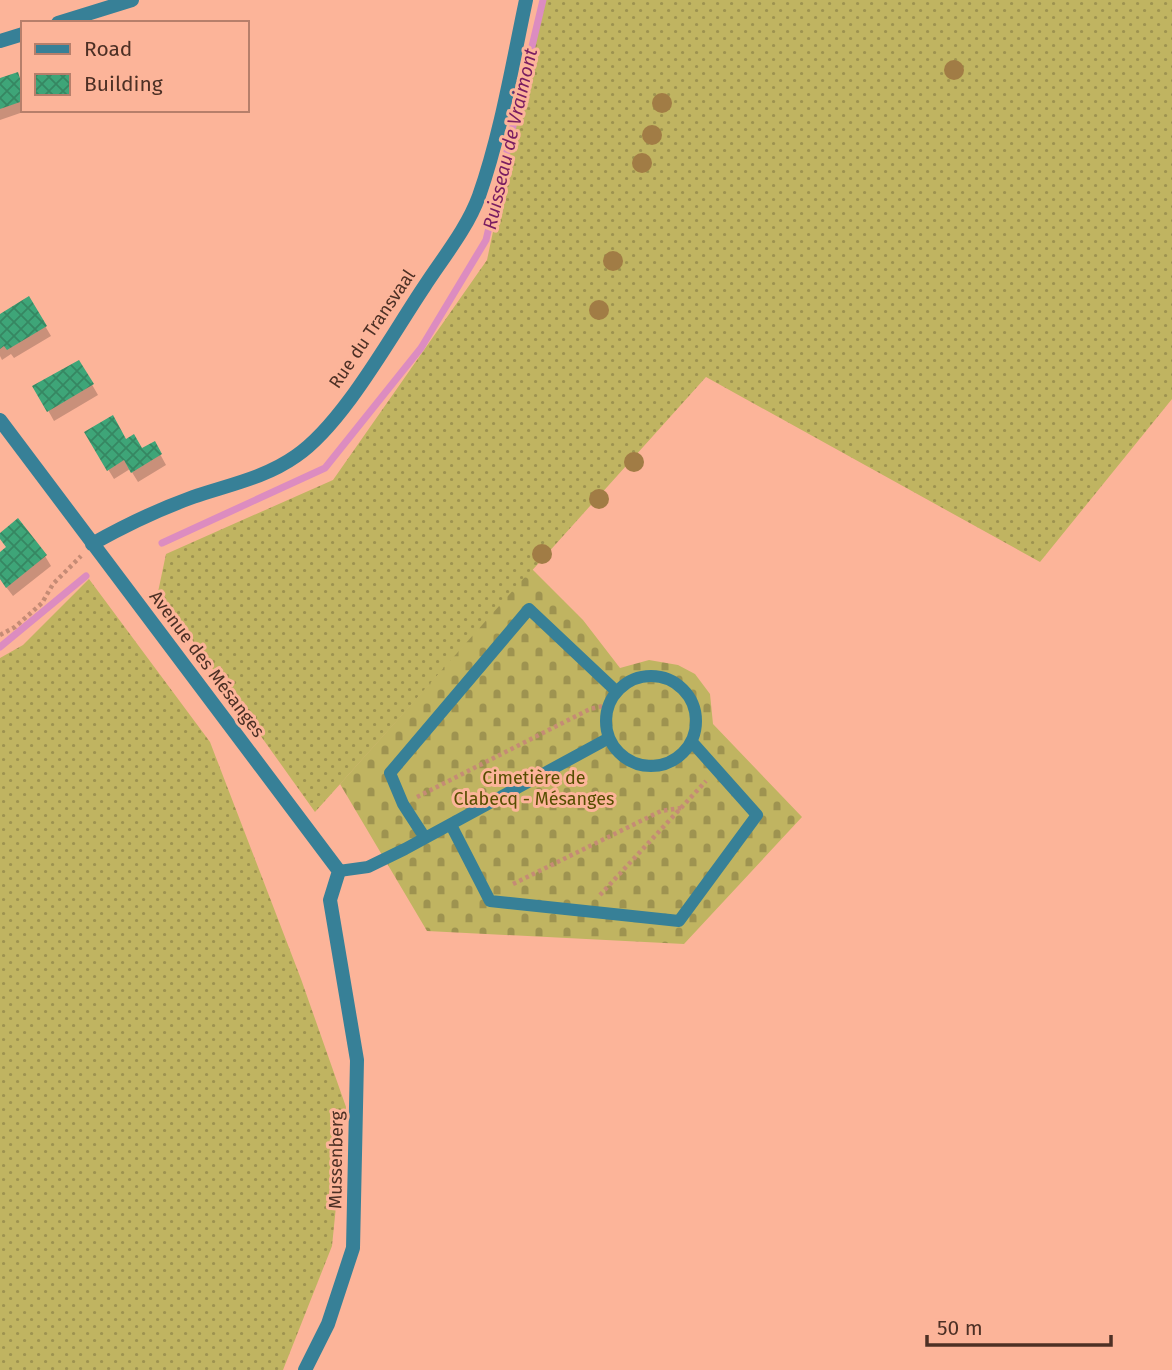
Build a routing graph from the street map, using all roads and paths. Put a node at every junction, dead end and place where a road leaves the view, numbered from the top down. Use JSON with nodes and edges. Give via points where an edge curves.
{"nodes":[{"id":1,"x":132,"y":0,"type":"edge"},
{"id":2,"x":526,"y":0,"type":"edge"},
{"id":3,"x":64,"y":21,"type":"edge"},
{"id":4,"x":21,"y":35,"type":"edge"},
{"id":5,"x":0,"y":41,"type":"edge"},
{"id":6,"x":0,"y":420,"type":"edge"},
{"id":7,"x":92,"y":544,"type":"junction"},
{"id":8,"x":0,"y":635,"type":"edge"},
{"id":9,"x":616,"y":691,"type":"junction"},
{"id":10,"x":608,"y":704,"type":"junction"},
{"id":11,"x":608,"y":738,"type":"junction"},
{"id":12,"x":692,"y":742,"type":"junction"},
{"id":13,"x":716,"y":770,"type":"junction"},
{"id":14,"x":403,"y":804,"type":"junction"},
{"id":15,"x":681,"y":808,"type":"junction"},
{"id":16,"x":451,"y":824,"type":"junction"},
{"id":17,"x":425,"y":838,"type":"junction"},
{"id":18,"x":339,"y":871,"type":"junction"},
{"id":19,"x":488,"y":897,"type":"junction"},
{"id":20,"x":585,"y":911,"type":"junction"},
{"id":21,"x":305,"y":1370,"type":"edge"}],
"edges":[{"from":1,"to":3,"type":"street"},
{"from":2,"to":7,"type":"street","name":"Rue du Transvaal","via":[[504,110],[478,200],[352,395],[297,456],[270,471],[133,521]]},
{"from":4,"to":5,"type":"street"},
{"from":6,"to":7,"type":"street","name":"Avenue des Mésanges"},
{"from":7,"to":8,"type":"path","via":[[53,584],[42,603],[15,628]]},
{"from":7,"to":18,"type":"street","name":"Avenue des Mésanges"},
{"from":9,"to":10,"type":"lane"},
{"from":9,"to":12,"type":"lane","via":[[634,678],[650,675],[678,684],[694,705],[697,721]]},
{"from":9,"to":14,"type":"lane","via":[[529,609],[390,773]]},
{"from":10,"to":11,"type":"lane"},
{"from":10,"to":14,"type":"path"},
{"from":11,"to":12,"type":"lane","via":[[628,760],[648,766],[677,758]]},
{"from":11,"to":16,"type":"lane"},
{"from":12,"to":13,"type":"lane"},
{"from":13,"to":15,"type":"path"},
{"from":13,"to":20,"type":"lane","via":[[757,815],[679,921]]},
{"from":14,"to":17,"type":"lane"},
{"from":15,"to":19,"type":"path","via":[[661,811]]},
{"from":15,"to":20,"type":"path"},
{"from":16,"to":17,"type":"lane"},
{"from":16,"to":19,"type":"lane"},
{"from":17,"to":18,"type":"lane","via":[[368,867]]},
{"from":18,"to":21,"type":"street","name":"Mussenberg","via":[[330,900],[358,1060],[353,1248],[328,1324]]},
{"from":19,"to":20,"type":"lane","via":[[490,901]]}]}
